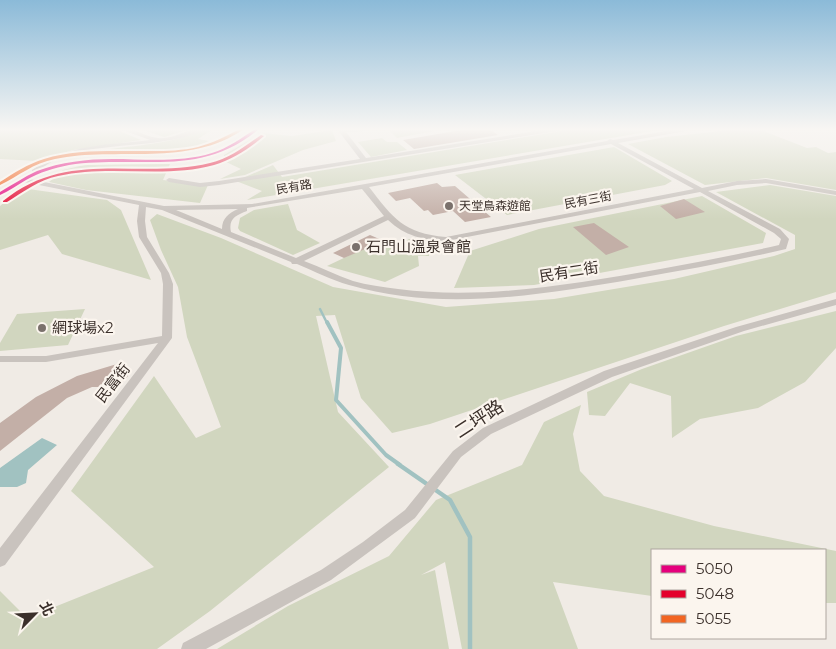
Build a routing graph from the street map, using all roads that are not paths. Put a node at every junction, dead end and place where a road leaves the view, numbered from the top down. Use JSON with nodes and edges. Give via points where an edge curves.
{"nodes":[{"id":1,"x":51,"y":159,"type":"joint"},
{"id":2,"x":176,"y":159,"type":"edge"},
{"id":3,"x":368,"y":159,"type":"edge"},
{"id":4,"x":510,"y":159,"type":"edge"},
{"id":5,"x":645,"y":159,"type":"edge"},
{"id":6,"x":364,"y":160,"type":"joint"},
{"id":7,"x":62,"y":165,"type":"junction"},
{"id":8,"x":32,"y":173,"type":"junction"},
{"id":9,"x":23,"y":180,"type":"junction"},
{"id":10,"x":169,"y":180,"type":"dead end"},
{"id":11,"x":364,"y":186,"type":"junction"},
{"id":12,"x":701,"y":189,"type":"junction"},
{"id":13,"x":836,"y":192,"type":"edge"},
{"id":14,"x":0,"y":194,"type":"edge"},
{"id":15,"x":143,"y":204,"type":"junction"},
{"id":16,"x":252,"y":206,"type":"junction"},
{"id":17,"x":164,"y":208,"type":"junction"},
{"id":18,"x":390,"y":216,"type":"junction"},
{"id":19,"x":227,"y":232,"type":"junction"},
{"id":20,"x":295,"y":262,"type":"junction"},
{"id":21,"x":836,"y":302,"type":"edge"},
{"id":22,"x":167,"y":338,"type":"junction"},
{"id":23,"x":0,"y":359,"type":"edge"},
{"id":24,"x":0,"y":560,"type":"edge"},
{"id":25,"x":189,"y":649,"type":"edge"}],
"edges":[{"from":1,"to":7,"type":"street"},
{"from":1,"to":8,"type":"street"},
{"from":2,"to":7,"type":"street"},
{"from":3,"to":6,"type":"street"},
{"from":4,"to":11,"type":"street","name":"民有路"},
{"from":5,"to":12,"type":"street","name":"民有二街"},
{"from":6,"to":10,"type":"street","via":[[200,185]]},
{"from":7,"to":8,"type":"street"},
{"from":8,"to":9,"type":"street"},
{"from":9,"to":14,"type":"street"},
{"from":9,"to":15,"type":"street","name":"民有路"},
{"from":11,"to":16,"type":"street","name":"民有路"},
{"from":11,"to":18,"type":"street","name":"民有三街"},
{"from":12,"to":13,"type":"street","name":"民有三街","via":[[737,182],[766,181]]},
{"from":12,"to":18,"type":"street","name":"民有三街","via":[[446,239],[428,239],[404,231]]},
{"from":12,"to":20,"type":"street","name":"民有二街","via":[[777,231],[785,239],[783,246],[651,274],[480,297],[436,297],[380,290]]},
{"from":15,"to":17,"type":"street","name":"民有路"},
{"from":15,"to":22,"type":"street","via":[[140,221],[143,237],[165,273],[168,284]]},
{"from":16,"to":17,"type":"street","name":"民有路"},
{"from":16,"to":19,"type":"street","via":[[228,218]]},
{"from":17,"to":19,"type":"street","name":"民有二街"},
{"from":18,"to":20,"type":"street"},
{"from":19,"to":20,"type":"street","name":"民有二街"},
{"from":21,"to":25,"type":"street","name":"二坪路","via":[[721,335],[608,374],[520,413],[487,431],[457,454],[410,514],[362,551],[326,575]]},
{"from":22,"to":23,"type":"street","via":[[46,359]]},
{"from":22,"to":24,"type":"street","name":"民富街"}]}
